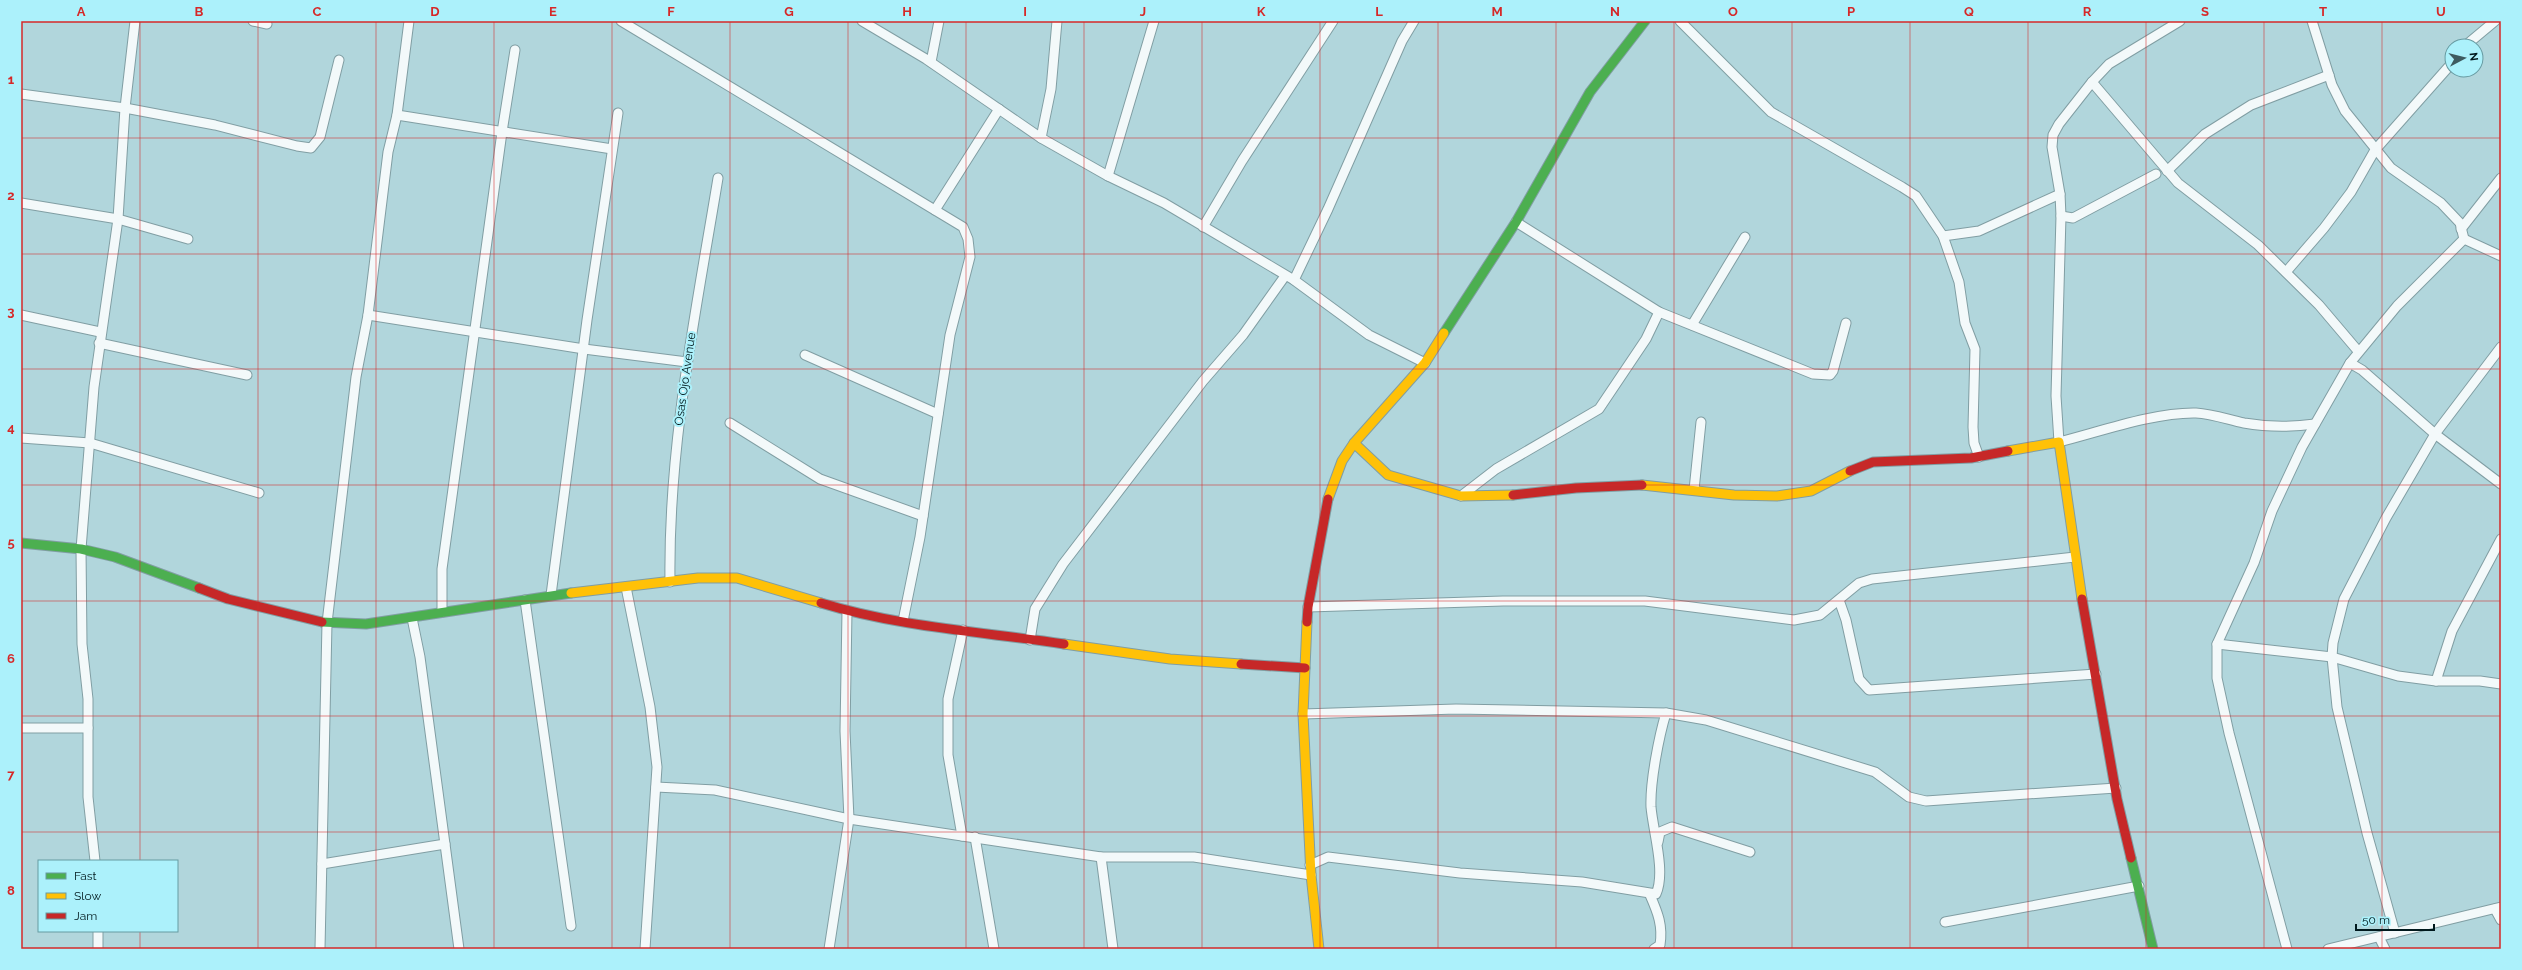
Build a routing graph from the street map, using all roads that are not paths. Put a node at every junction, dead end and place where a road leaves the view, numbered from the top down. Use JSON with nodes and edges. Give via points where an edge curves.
{"nodes":[{"id":1,"x":135,"y":21,"type":"edge"},
{"id":2,"x":253,"y":21,"type":"edge"},
{"id":3,"x":409,"y":21,"type":"edge"},
{"id":4,"x":621,"y":21,"type":"edge"},
{"id":5,"x":862,"y":21,"type":"edge"},
{"id":6,"x":939,"y":21,"type":"edge"},
{"id":7,"x":1057,"y":21,"type":"edge"},
{"id":8,"x":1154,"y":21,"type":"edge"},
{"id":9,"x":1333,"y":21,"type":"edge"},
{"id":10,"x":1414,"y":21,"type":"edge"},
{"id":11,"x":1645,"y":21,"type":"edge"},
{"id":12,"x":1680,"y":21,"type":"edge"},
{"id":13,"x":2180,"y":21,"type":"edge"},
{"id":14,"x":2312,"y":21,"type":"edge"},
{"id":15,"x":2495,"y":21,"type":"edge"},
{"id":16,"x":267,"y":24,"type":"dead end"},
{"id":17,"x":2475,"y":38,"type":"edge"},
{"id":18,"x":515,"y":50,"type":"dead end"},
{"id":19,"x":339,"y":60,"type":"dead end"},
{"id":20,"x":931,"y":62,"type":"junction"},
{"id":21,"x":2444,"y":72,"type":"edge"},
{"id":22,"x":2329,"y":75,"type":"junction"},
{"id":23,"x":2092,"y":82,"type":"junction"},
{"id":24,"x":21,"y":94,"type":"edge"},
{"id":25,"x":125,"y":108,"type":"junction"},
{"id":26,"x":999,"y":109,"type":"junction"},
{"id":27,"x":618,"y":113,"type":"dead end"},
{"id":28,"x":397,"y":115,"type":"junction"},
{"id":29,"x":502,"y":132,"type":"junction"},
{"id":30,"x":1041,"y":138,"type":"junction"},
{"id":31,"x":612,"y":149,"type":"junction"},
{"id":32,"x":2376,"y":150,"type":"junction"},
{"id":33,"x":2167,"y":171,"type":"junction"},
{"id":34,"x":2156,"y":174,"type":"dead end"},
{"id":35,"x":1108,"y":176,"type":"junction"},
{"id":36,"x":718,"y":178,"type":"dead end"},
{"id":37,"x":2501,"y":178,"type":"edge"},
{"id":38,"x":2060,"y":194,"type":"junction"},
{"id":39,"x":21,"y":203,"type":"edge"},
{"id":40,"x":935,"y":210,"type":"junction"},
{"id":41,"x":2061,"y":216,"type":"junction"},
{"id":42,"x":118,"y":219,"type":"junction"},
{"id":43,"x":1516,"y":222,"type":"junction"},
{"id":44,"x":1203,"y":227,"type":"junction"},
{"id":45,"x":2461,"y":229,"type":"junction"},
{"id":46,"x":1943,"y":236,"type":"junction"},
{"id":47,"x":1745,"y":237,"type":"dead end"},
{"id":48,"x":188,"y":239,"type":"dead end"},
{"id":49,"x":2464,"y":239,"type":"junction"},
{"id":50,"x":2501,"y":256,"type":"edge"},
{"id":51,"x":2286,"y":272,"type":"junction"},
{"id":52,"x":1289,"y":278,"type":"junction"},
{"id":53,"x":1659,"y":312,"type":"junction"},
{"id":54,"x":21,"y":315,"type":"edge"},
{"id":55,"x":368,"y":315,"type":"junction"},
{"id":56,"x":1846,"y":323,"type":"dead end"},
{"id":57,"x":1692,"y":326,"type":"junction"},
{"id":58,"x":100,"y":332,"type":"junction"},
{"id":59,"x":474,"y":332,"type":"junction"},
{"id":60,"x":99,"y":343,"type":"junction"},
{"id":61,"x":2501,"y":347,"type":"edge"},
{"id":62,"x":584,"y":350,"type":"junction"},
{"id":63,"x":2358,"y":351,"type":"junction"},
{"id":64,"x":805,"y":355,"type":"dead end"},
{"id":65,"x":687,"y":362,"type":"junction"},
{"id":66,"x":1425,"y":363,"type":"junction"},
{"id":67,"x":2350,"y":363,"type":"junction"},
{"id":68,"x":247,"y":375,"type":"dead end"},
{"id":69,"x":938,"y":414,"type":"junction"},
{"id":70,"x":1701,"y":422,"type":"dead end"},
{"id":71,"x":730,"y":423,"type":"dead end"},
{"id":72,"x":2315,"y":424,"type":"junction"},
{"id":73,"x":2435,"y":434,"type":"junction"},
{"id":74,"x":21,"y":438,"type":"edge"},
{"id":75,"x":2059,"y":442,"type":"junction"},
{"id":76,"x":90,"y":443,"type":"junction"},
{"id":77,"x":1354,"y":443,"type":"junction"},
{"id":78,"x":1979,"y":457,"type":"junction"},
{"id":79,"x":2501,"y":484,"type":"edge"},
{"id":80,"x":1694,"y":490,"type":"junction"},
{"id":81,"x":259,"y":492,"type":"dead end"},
{"id":82,"x":1461,"y":496,"type":"junction"},
{"id":83,"x":923,"y":516,"type":"junction"},
{"id":84,"x":2501,"y":539,"type":"edge"},
{"id":85,"x":21,"y":543,"type":"edge"},
{"id":86,"x":81,"y":549,"type":"junction"},
{"id":87,"x":2075,"y":557,"type":"junction"},
{"id":88,"x":670,"y":582,"type":"junction"},
{"id":89,"x":626,"y":587,"type":"junction"},
{"id":90,"x":551,"y":595,"type":"junction"},
{"id":91,"x":525,"y":600,"type":"junction"},
{"id":92,"x":1839,"y":600,"type":"junction"},
{"id":93,"x":1308,"y":607,"type":"junction"},
{"id":94,"x":847,"y":611,"type":"junction"},
{"id":95,"x":442,"y":612,"type":"junction"},
{"id":96,"x":412,"y":618,"type":"junction"},
{"id":97,"x":903,"y":621,"type":"junction"},
{"id":98,"x":327,"y":623,"type":"junction"},
{"id":99,"x":963,"y":630,"type":"junction"},
{"id":100,"x":1030,"y":640,"type":"junction"},
{"id":101,"x":2217,"y":644,"type":"junction"},
{"id":102,"x":2332,"y":657,"type":"junction"},
{"id":103,"x":1305,"y":668,"type":"junction"},
{"id":104,"x":2096,"y":674,"type":"junction"},
{"id":105,"x":2436,"y":681,"type":"junction"},
{"id":106,"x":2501,"y":684,"type":"edge"},
{"id":107,"x":1666,"y":713,"type":"junction"},
{"id":108,"x":1303,"y":714,"type":"junction"},
{"id":109,"x":21,"y":728,"type":"edge"},
{"id":110,"x":88,"y":728,"type":"junction"},
{"id":111,"x":656,"y":787,"type":"junction"},
{"id":112,"x":2116,"y":788,"type":"junction"},
{"id":113,"x":849,"y":819,"type":"junction"},
{"id":114,"x":962,"y":836,"type":"junction"},
{"id":115,"x":975,"y":837,"type":"junction"},
{"id":116,"x":445,"y":844,"type":"junction"},
{"id":117,"x":1657,"y":851,"type":"junction"},
{"id":118,"x":1750,"y":852,"type":"dead end"},
{"id":119,"x":1101,"y":857,"type":"junction"},
{"id":120,"x":95,"y":860,"type":"edge"},
{"id":121,"x":322,"y":864,"type":"junction"},
{"id":122,"x":1310,"y":865,"type":"junction"},
{"id":123,"x":1311,"y":875,"type":"junction"},
{"id":124,"x":2138,"y":886,"type":"junction"},
{"id":125,"x":1650,"y":895,"type":"junction"},
{"id":126,"x":2498,"y":908,"type":"edge"},
{"id":127,"x":2501,"y":920,"type":"edge"},
{"id":128,"x":1945,"y":922,"type":"dead end"},
{"id":129,"x":571,"y":926,"type":"dead end"},
{"id":130,"x":98,"y":932,"type":"edge"},
{"id":131,"x":2395,"y":933,"type":"junction"},
{"id":132,"x":2379,"y":937,"type":"junction"},
{"id":133,"x":98,"y":949,"type":"edge"},
{"id":134,"x":320,"y":949,"type":"edge"},
{"id":135,"x":460,"y":949,"type":"edge"},
{"id":136,"x":644,"y":949,"type":"edge"},
{"id":137,"x":829,"y":949,"type":"edge"},
{"id":138,"x":994,"y":949,"type":"edge"},
{"id":139,"x":1113,"y":949,"type":"edge"},
{"id":140,"x":1319,"y":949,"type":"edge"},
{"id":141,"x":1654,"y":949,"type":"edge"},
{"id":142,"x":2153,"y":949,"type":"edge"},
{"id":143,"x":2287,"y":949,"type":"edge"},
{"id":144,"x":2328,"y":949,"type":"edge"},
{"id":145,"x":2385,"y":949,"type":"edge"}],
"edges":[{"from":1,"to":25,"type":"street"},
{"from":2,"to":16,"type":"street"},
{"from":3,"to":28,"type":"street"},
{"from":4,"to":40,"type":"street"},
{"from":5,"to":20,"type":"street"},
{"from":6,"to":20,"type":"street"},
{"from":7,"to":30,"type":"street","via":[[1051,89]]},
{"from":8,"to":35,"type":"street"},
{"from":9,"to":44,"type":"street","via":[[1245,155]]},
{"from":10,"to":52,"type":"street","via":[[1402,41],[1328,210]]},
{"from":11,"to":43,"type":"street","via":[[1590,92]]},
{"from":12,"to":46,"type":"street","via":[[1770,112],[1916,196]]},
{"from":13,"to":23,"type":"street","via":[[2110,64]]},
{"from":14,"to":22,"type":"street"},
{"from":15,"to":17,"type":"street"},
{"from":18,"to":29,"type":"street"},
{"from":19,"to":25,"type":"street","via":[[320,138],[311,148],[215,125]]},
{"from":20,"to":26,"type":"street"},
{"from":21,"to":32,"type":"street"},
{"from":22,"to":32,"type":"street","via":[[2345,111]]},
{"from":22,"to":33,"type":"street","via":[[2251,105],[2205,134]]},
{"from":23,"to":33,"type":"street"},
{"from":23,"to":38,"type":"street","via":[[2059,124],[2053,136],[2052,148]]},
{"from":24,"to":25,"type":"street"},
{"from":25,"to":42,"type":"street"},
{"from":26,"to":30,"type":"street"},
{"from":26,"to":40,"type":"street"},
{"from":27,"to":31,"type":"street"},
{"from":28,"to":29,"type":"street"},
{"from":28,"to":55,"type":"street","via":[[388,152]]},
{"from":29,"to":31,"type":"street"},
{"from":29,"to":59,"type":"street"},
{"from":30,"to":35,"type":"street"},
{"from":31,"to":62,"type":"street"},
{"from":32,"to":45,"type":"street","via":[[2391,168],[2441,203],[2460,223]]},
{"from":32,"to":51,"type":"street","via":[[2351,192]]},
{"from":33,"to":51,"type":"street","via":[[2197,199],[2258,245]]},
{"from":34,"to":41,"type":"street","via":[[2073,218]]},
{"from":35,"to":44,"type":"street","via":[[1164,203]]},
{"from":36,"to":65,"type":"street","name":"Osas Ojo Avenue"},
{"from":37,"to":45,"type":"street"},
{"from":38,"to":41,"type":"street"},
{"from":38,"to":46,"type":"street","via":[[1979,232]]},
{"from":39,"to":42,"type":"street"},
{"from":40,"to":69,"type":"street","via":[[962,227],[968,239],[970,257],[950,336]]},
{"from":41,"to":75,"type":"street","via":[[2056,396]]},
{"from":42,"to":48,"type":"street"},
{"from":42,"to":58,"type":"street"},
{"from":43,"to":53,"type":"street"},
{"from":43,"to":66,"type":"street"},
{"from":44,"to":52,"type":"street"},
{"from":45,"to":49,"type":"street"},
{"from":46,"to":78,"type":"street","via":[[1959,282],[1965,323],[1975,349],[1973,427],[1974,443]]},
{"from":47,"to":57,"type":"street"},
{"from":49,"to":50,"type":"street"},
{"from":49,"to":63,"type":"street","via":[[2397,306]]},
{"from":51,"to":63,"type":"street","via":[[2319,305]]},
{"from":52,"to":66,"type":"street","via":[[1369,335]]},
{"from":52,"to":100,"type":"street","via":[[1203,381],[1063,564],[1035,610]]},
{"from":53,"to":57,"type":"street"},
{"from":53,"to":82,"type":"street","via":[[1646,339],[1599,408],[1496,469]]},
{"from":54,"to":58,"type":"street"},
{"from":55,"to":59,"type":"street"},
{"from":55,"to":98,"type":"street","via":[[356,377]]},
{"from":56,"to":57,"type":"street","via":[[1830,375],[1790,366]]},
{"from":58,"to":60,"type":"street"},
{"from":59,"to":62,"type":"street"},
{"from":59,"to":95,"type":"street","via":[[442,569]]},
{"from":60,"to":68,"type":"street"},
{"from":60,"to":76,"type":"street"},
{"from":61,"to":73,"type":"street"},
{"from":62,"to":65,"type":"street"},
{"from":62,"to":90,"type":"street"},
{"from":63,"to":67,"type":"street"},
{"from":64,"to":69,"type":"street"},
{"from":65,"to":88,"type":"street","name":"Osas Ojo Avenue","via":[[674,458],[669,532]]},
{"from":66,"to":77,"type":"street"},
{"from":67,"to":72,"type":"street"},
{"from":67,"to":73,"type":"street","via":[[2362,370]]},
{"from":69,"to":83,"type":"street"},
{"from":70,"to":80,"type":"street"},
{"from":71,"to":83,"type":"street","via":[[820,479]]},
{"from":72,"to":75,"type":"street","via":[[2297,426],[2246,423],[2210,415],[2184,414],[2145,420]]},
{"from":72,"to":101,"type":"street","via":[[2272,511],[2254,563]]},
{"from":73,"to":79,"type":"street"},
{"from":73,"to":102,"type":"street","via":[[2386,518],[2344,599]]},
{"from":74,"to":76,"type":"street"},
{"from":75,"to":78,"type":"street"},
{"from":75,"to":87,"type":"street"},
{"from":76,"to":81,"type":"street"},
{"from":76,"to":86,"type":"street"},
{"from":77,"to":82,"type":"street","via":[[1388,475]]},
{"from":77,"to":93,"type":"street","via":[[1342,461],[1326,505]]},
{"from":78,"to":80,"type":"street","via":[[1872,462],[1811,491],[1777,496],[1734,495]]},
{"from":80,"to":82,"type":"street","via":[[1644,485],[1576,488],[1507,496]]},
{"from":83,"to":97,"type":"street"},
{"from":84,"to":105,"type":"street","via":[[2452,631]]},
{"from":85,"to":86,"type":"street"},
{"from":86,"to":98,"type":"street","via":[[115,557],[228,600]]},
{"from":86,"to":110,"type":"street","via":[[82,644]]},
{"from":87,"to":92,"type":"street","via":[[1872,579],[1859,583]]},
{"from":87,"to":104,"type":"street"},
{"from":88,"to":89,"type":"street"},
{"from":88,"to":94,"type":"street","via":[[698,578],[737,578]]},
{"from":89,"to":90,"type":"street"},
{"from":89,"to":111,"type":"street","via":[[650,707],[657,767]]},
{"from":90,"to":91,"type":"street"},
{"from":91,"to":95,"type":"street"},
{"from":91,"to":129,"type":"street"},
{"from":92,"to":93,"type":"street","via":[[1820,615],[1794,620],[1645,601],[1504,601]]},
{"from":92,"to":104,"type":"street","via":[[1859,679],[1869,690]]},
{"from":93,"to":103,"type":"street"},
{"from":94,"to":97,"type":"street"},
{"from":94,"to":113,"type":"street","via":[[845,731]]},
{"from":95,"to":96,"type":"street"},
{"from":96,"to":98,"type":"street","via":[[366,624]]},
{"from":96,"to":116,"type":"street","via":[[420,657]]},
{"from":97,"to":99,"type":"street"},
{"from":98,"to":121,"type":"street"},
{"from":99,"to":100,"type":"street"},
{"from":99,"to":114,"type":"street","via":[[948,699],[948,755]]},
{"from":100,"to":103,"type":"street","via":[[1170,659]]},
{"from":101,"to":102,"type":"street"},
{"from":101,"to":143,"type":"street","via":[[2217,678],[2229,733]]},
{"from":102,"to":105,"type":"street","via":[[2398,676]]},
{"from":102,"to":131,"type":"street","via":[[2337,707],[2345,745]]},
{"from":103,"to":108,"type":"street"},
{"from":104,"to":112,"type":"street"},
{"from":105,"to":106,"type":"street","via":[[2480,681]]},
{"from":107,"to":108,"type":"street","via":[[1456,709]]},
{"from":107,"to":112,"type":"street","via":[[1706,720],[1875,772],[1909,797],[1926,801]]},
{"from":107,"to":117,"type":"street","via":[[1659,734],[1651,805]]},
{"from":108,"to":122,"type":"street"},
{"from":109,"to":110,"type":"street"},
{"from":110,"to":120,"type":"street","via":[[88,797]]},
{"from":111,"to":113,"type":"street","via":[[715,790]]},
{"from":111,"to":136,"type":"street"},
{"from":112,"to":124,"type":"street"},
{"from":113,"to":114,"type":"street"},
{"from":113,"to":137,"type":"street"},
{"from":114,"to":115,"type":"street"},
{"from":115,"to":119,"type":"street"},
{"from":115,"to":138,"type":"street"},
{"from":116,"to":121,"type":"street"},
{"from":116,"to":135,"type":"street"},
{"from":117,"to":118,"type":"street","via":[[1660,832],[1672,827]]},
{"from":117,"to":125,"type":"street","via":[[1659,888],[1656,894]]},
{"from":119,"to":123,"type":"street","via":[[1194,857]]},
{"from":119,"to":139,"type":"street"},
{"from":121,"to":134,"type":"street"},
{"from":122,"to":123,"type":"street"},
{"from":122,"to":125,"type":"street","via":[[1328,857],[1453,872],[1582,882]]},
{"from":123,"to":140,"type":"street"},
{"from":124,"to":128,"type":"street"},
{"from":124,"to":142,"type":"street"},
{"from":125,"to":141,"type":"street","via":[[1660,918],[1662,933],[1660,945]]},
{"from":126,"to":127,"type":"street"},
{"from":126,"to":131,"type":"street"},
{"from":130,"to":133,"type":"street"},
{"from":131,"to":132,"type":"street"},
{"from":132,"to":144,"type":"street"},
{"from":132,"to":145,"type":"street"}]}
